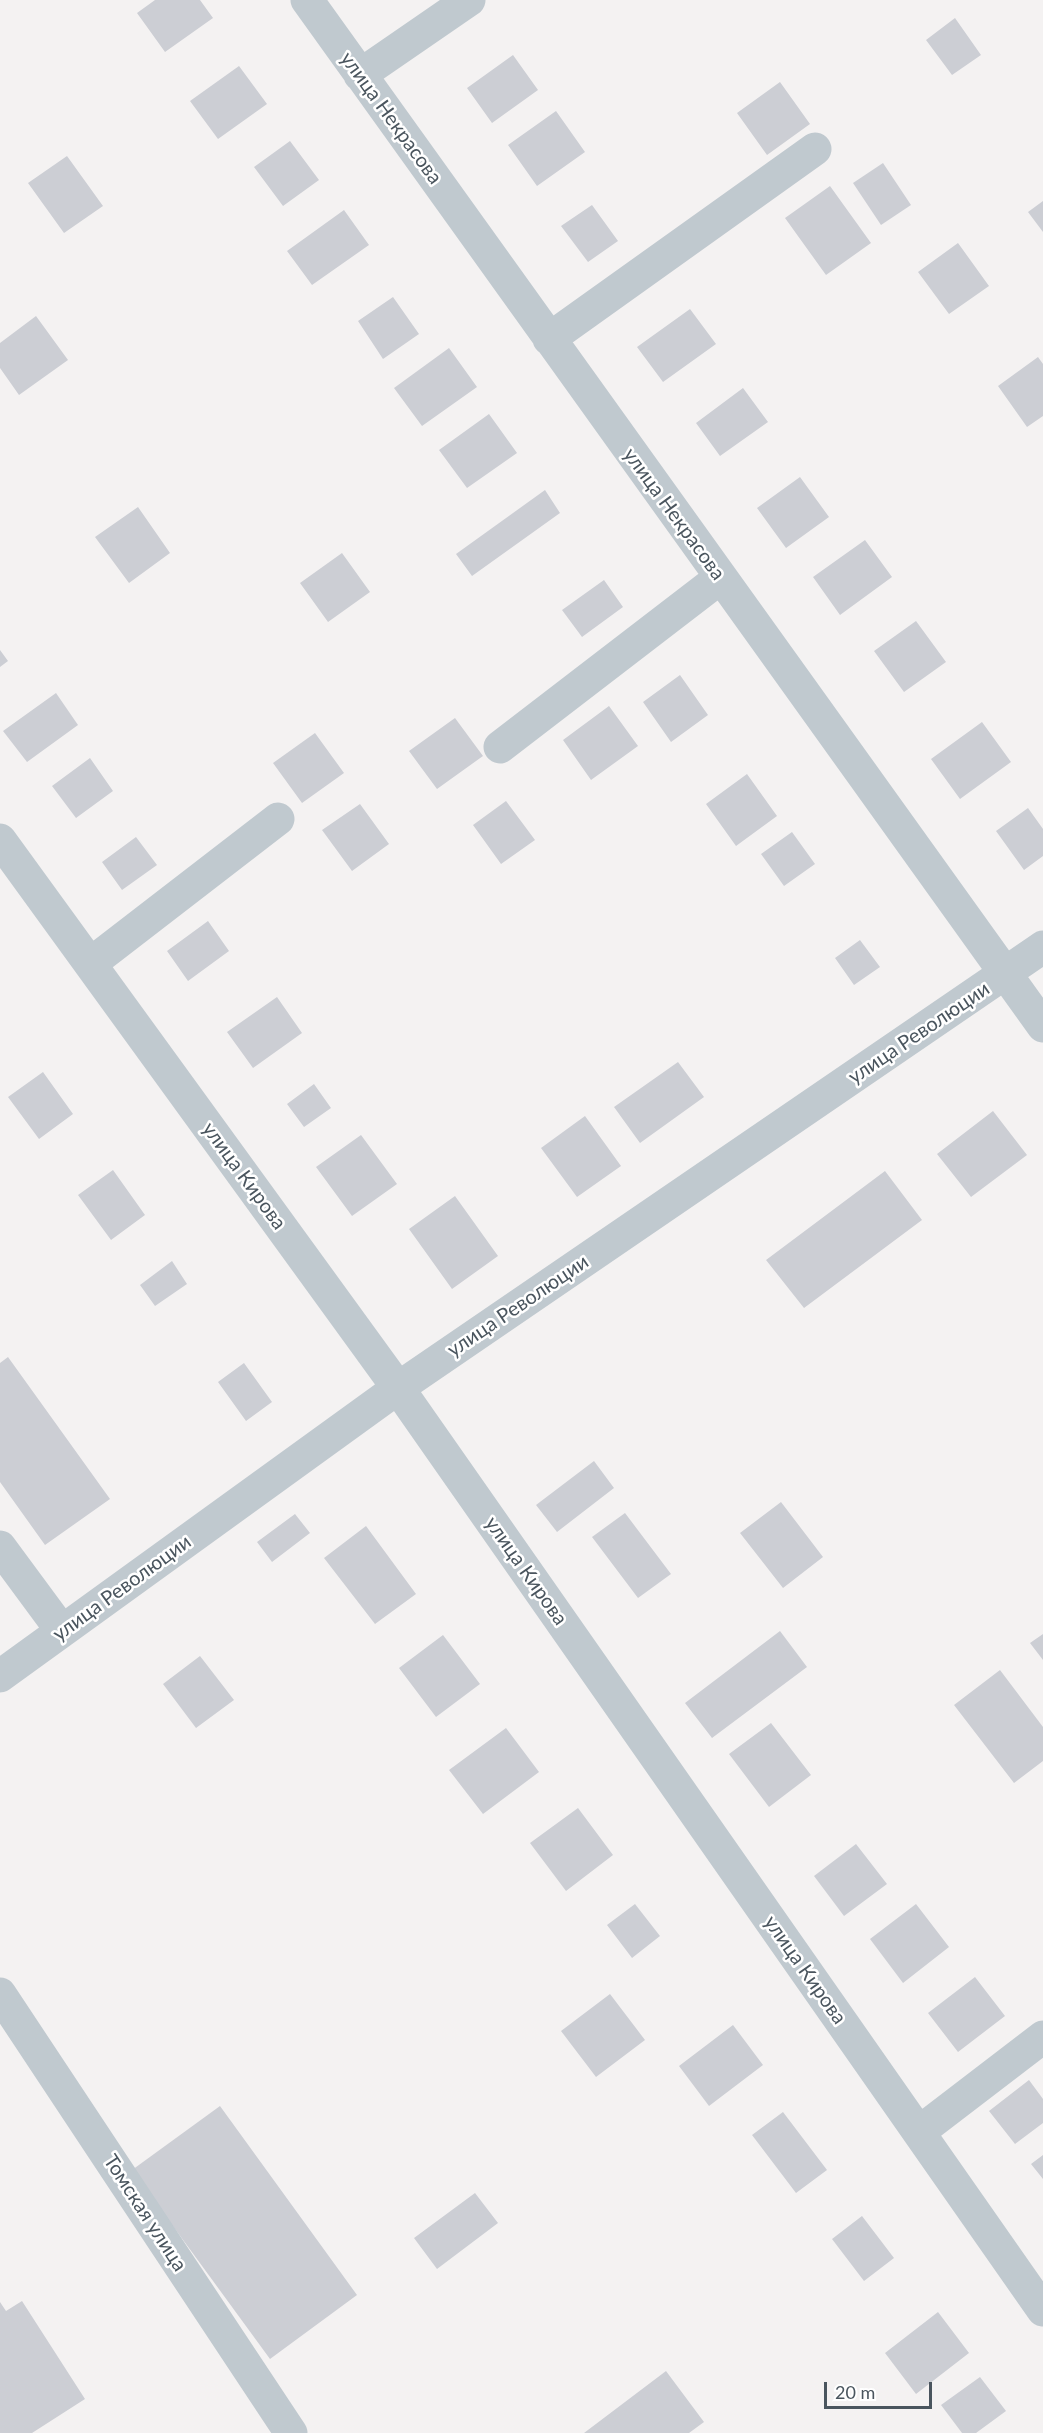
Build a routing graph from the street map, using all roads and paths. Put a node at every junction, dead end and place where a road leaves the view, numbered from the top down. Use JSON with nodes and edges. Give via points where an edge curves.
{"nodes":[{"id":1,"x":307,"y":0,"type":"edge"},
{"id":2,"x":469,"y":0,"type":"edge"},
{"id":3,"x":360,"y":75,"type":"junction"},
{"id":4,"x":815,"y":149,"type":"dead end"},
{"id":5,"x":549,"y":339,"type":"junction"},
{"id":6,"x":720,"y":578,"type":"junction"},
{"id":7,"x":500,"y":747,"type":"dead end"},
{"id":8,"x":278,"y":819,"type":"dead end"},
{"id":9,"x":0,"y":840,"type":"edge"},
{"id":10,"x":1043,"y":947,"type":"edge"},
{"id":11,"x":90,"y":964,"type":"junction"},
{"id":12,"x":1004,"y":975,"type":"junction"},
{"id":13,"x":1043,"y":1026,"type":"edge"},
{"id":14,"x":398,"y":1388,"type":"junction"},
{"id":15,"x":0,"y":1547,"type":"edge"},
{"id":16,"x":62,"y":1631,"type":"junction"},
{"id":17,"x":0,"y":1676,"type":"edge"},
{"id":18,"x":0,"y":1994,"type":"edge"},
{"id":19,"x":1043,"y":2037,"type":"edge"},
{"id":20,"x":919,"y":2132,"type":"junction"},
{"id":21,"x":1043,"y":2310,"type":"edge"},
{"id":22,"x":291,"y":2433,"type":"edge"}],
"edges":[{"from":1,"to":3,"type":"street","name":"улица Некрасова"},
{"from":2,"to":3,"type":"street"},
{"from":3,"to":5,"type":"street","name":"улица Некрасова"},
{"from":4,"to":5,"type":"street"},
{"from":5,"to":6,"type":"street","name":"улица Некрасова"},
{"from":6,"to":7,"type":"street"},
{"from":6,"to":12,"type":"street","name":"улица Некрасова"},
{"from":8,"to":11,"type":"street"},
{"from":9,"to":11,"type":"street","name":"улица Кирова"},
{"from":10,"to":12,"type":"street","name":"улица Революции"},
{"from":11,"to":14,"type":"street","name":"улица Кирова"},
{"from":12,"to":13,"type":"street","name":"улица Некрасова"},
{"from":12,"to":14,"type":"street","name":"улица Революции"},
{"from":14,"to":16,"type":"street","name":"улица Революции"},
{"from":14,"to":20,"type":"street","name":"улица Кирова"},
{"from":15,"to":16,"type":"street"},
{"from":16,"to":17,"type":"street","name":"улица Революции"},
{"from":18,"to":22,"type":"street","name":"Томская улица"},
{"from":19,"to":20,"type":"street"},
{"from":20,"to":21,"type":"street","name":"улица Кирова"}]}
